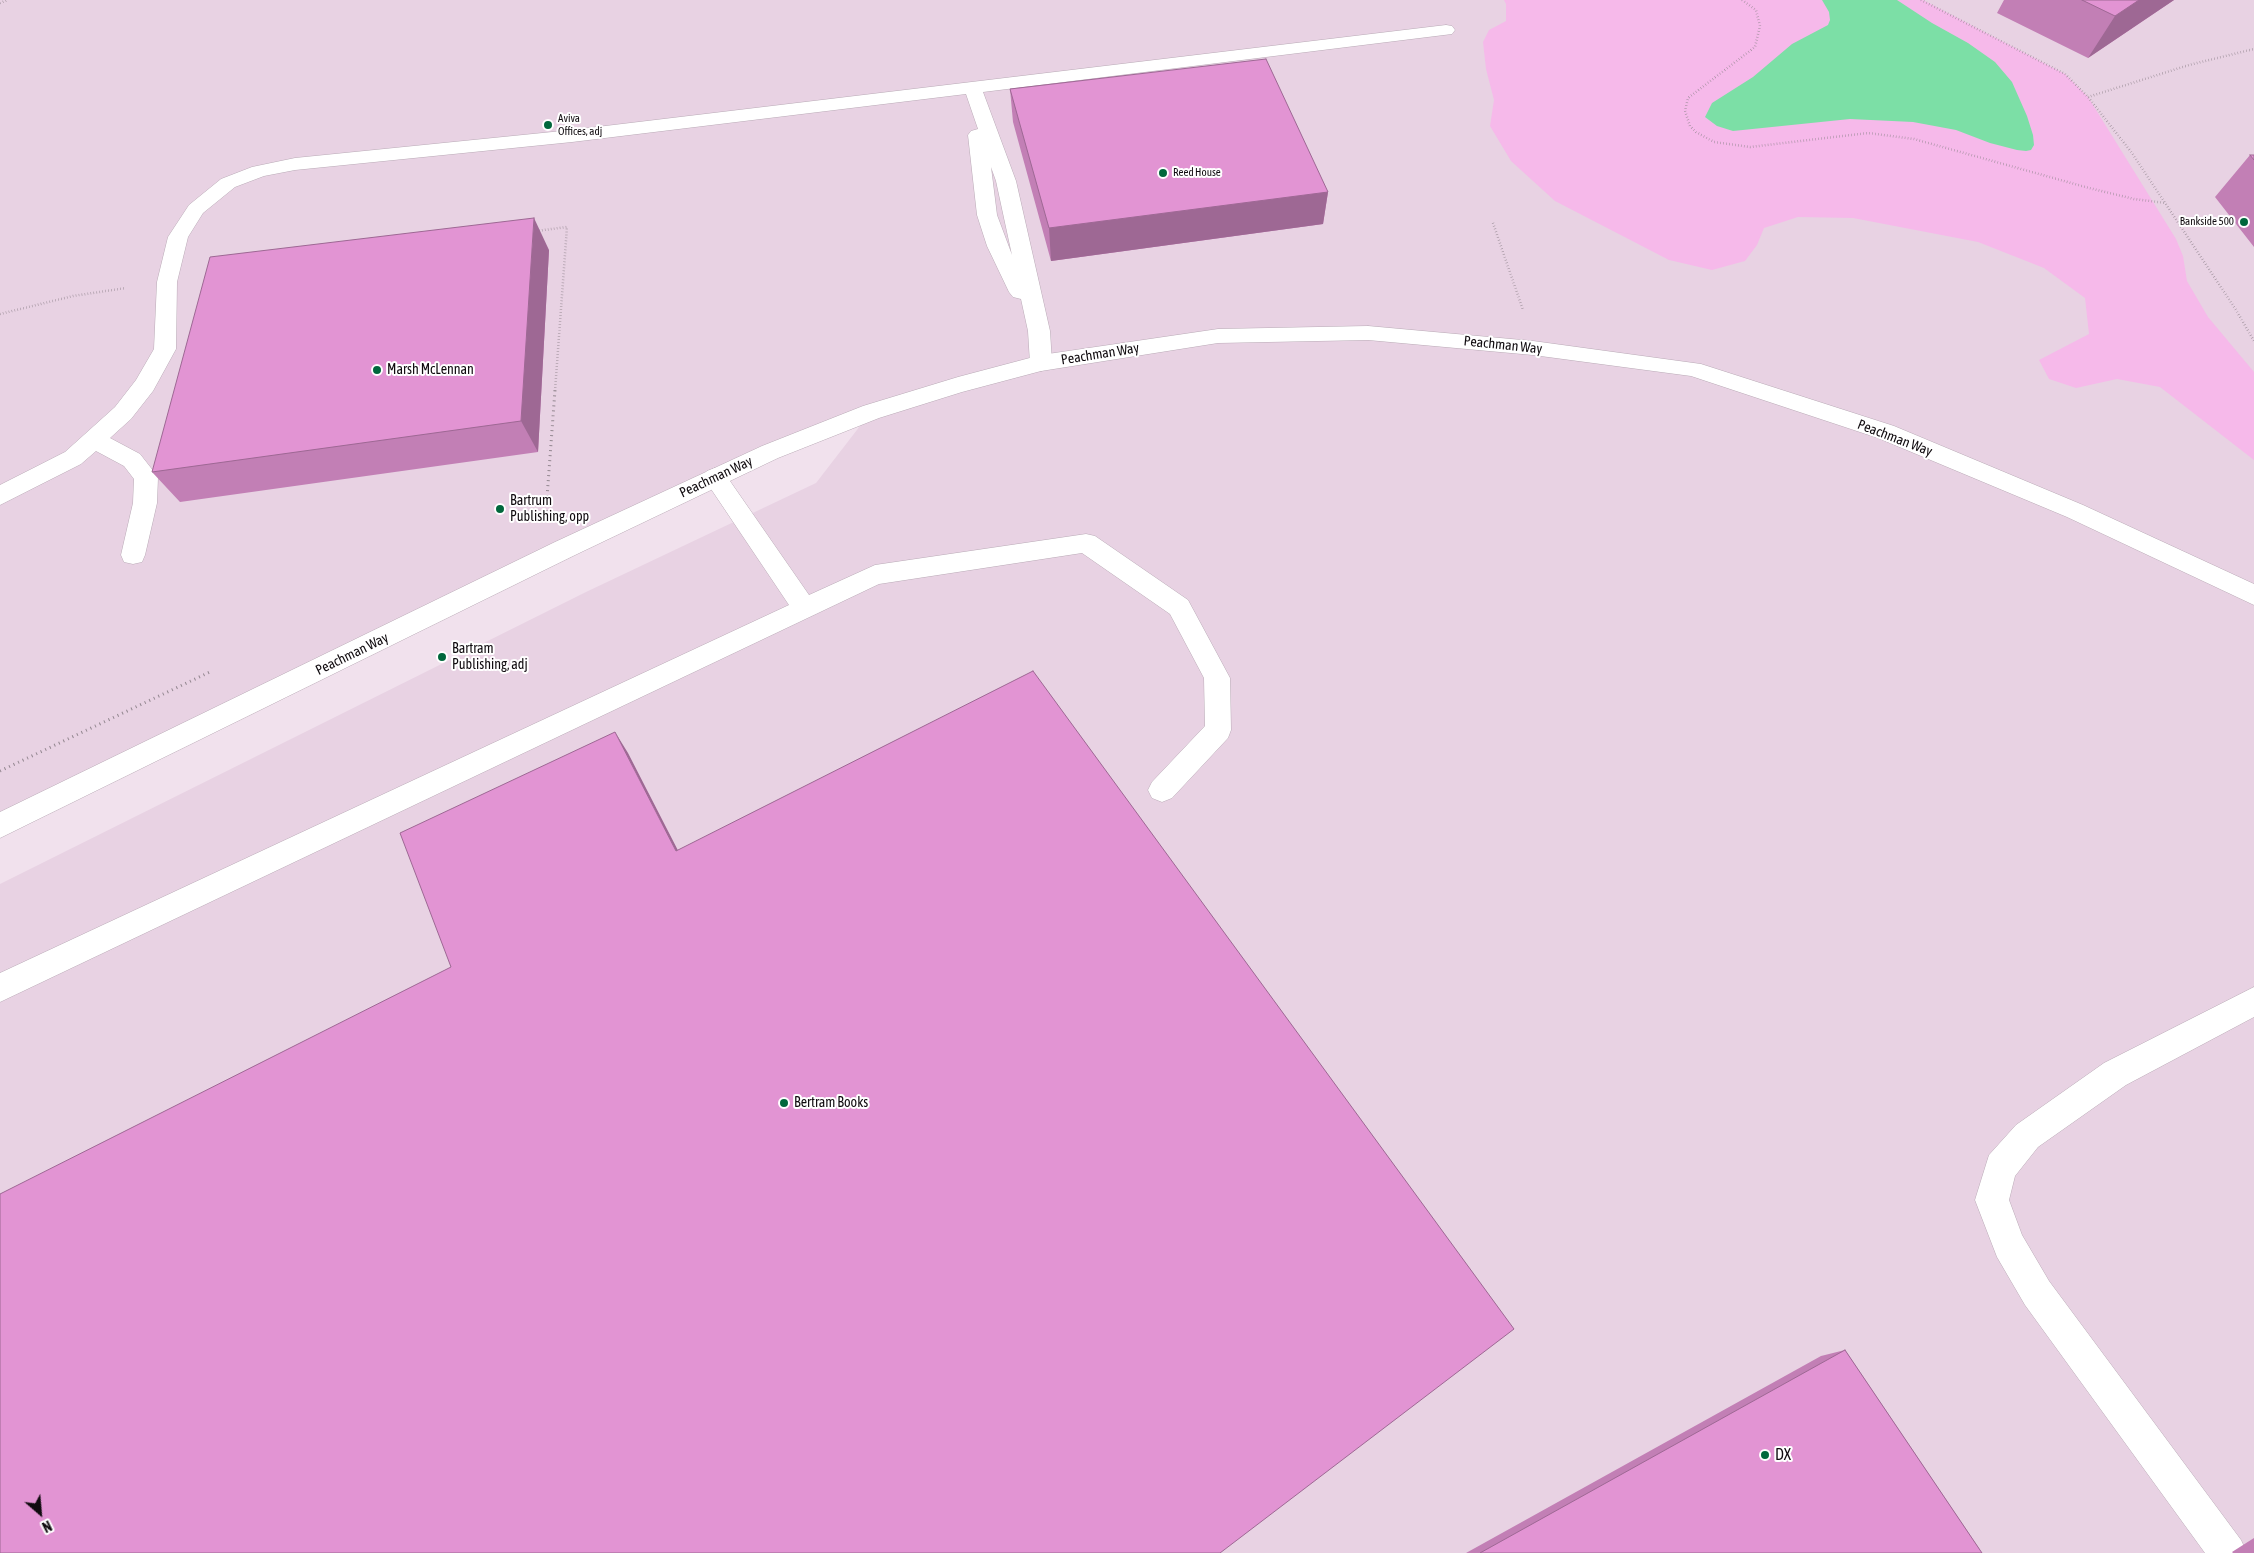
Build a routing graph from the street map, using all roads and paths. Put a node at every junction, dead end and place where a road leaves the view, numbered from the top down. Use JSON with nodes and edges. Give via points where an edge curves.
{"nodes":[{"id":1,"x":8,"y":0,"type":"edge"},
{"id":2,"x":1742,"y":0,"type":"edge"},
{"id":3,"x":1920,"y":0,"type":"edge"},
{"id":4,"x":0,"y":3,"type":"edge"},
{"id":5,"x":1446,"y":30,"type":"dead end"},
{"id":6,"x":2254,"y":50,"type":"edge"},
{"id":7,"x":972,"y":86,"type":"junction"},
{"id":8,"x":2088,"y":97,"type":"junction"},
{"id":9,"x":2166,"y":204,"type":"junction"},
{"id":10,"x":1493,"y":223,"type":"dead end"},
{"id":11,"x":528,"y":232,"type":"edge"},
{"id":12,"x":167,"y":282,"type":"junction"},
{"id":13,"x":1512,"y":308,"type":"dead end"},
{"id":14,"x":1522,"y":308,"type":"junction"},
{"id":15,"x":1532,"y":310,"type":"dead end"},
{"id":16,"x":0,"y":314,"type":"edge"},
{"id":17,"x":2254,"y":341,"type":"edge"},
{"id":18,"x":1533,"y":348,"type":"junction"},
{"id":19,"x":1041,"y":363,"type":"junction"},
{"id":20,"x":94,"y":440,"type":"junction"},
{"id":21,"x":715,"y":477,"type":"junction"},
{"id":22,"x":0,"y":496,"type":"edge"},
{"id":23,"x":554,"y":509,"type":"dead end"},
{"id":24,"x":133,"y":555,"type":"dead end"},
{"id":25,"x":2254,"y":595,"type":"edge"},
{"id":26,"x":805,"y":609,"type":"junction"},
{"id":27,"x":215,"y":670,"type":"dead end"},
{"id":28,"x":0,"y":772,"type":"edge"},
{"id":29,"x":1162,"y":790,"type":"dead end"},
{"id":30,"x":0,"y":826,"type":"edge"},
{"id":31,"x":0,"y":988,"type":"edge"},
{"id":32,"x":2254,"y":1001,"type":"edge"},
{"id":33,"x":2228,"y":1553,"type":"edge"}],
"edges":[{"from":1,"to":4,"type":"path"},
{"from":2,"to":9,"type":"path","via":[[1756,10],[1760,26],[1755,47],[1688,98],[1685,111],[1690,126],[1714,142],[1750,147],[1868,133],[1914,139],[2089,188]]},
{"from":3,"to":8,"type":"path","via":[[2065,74]]},
{"from":5,"to":7,"type":"street"},
{"from":6,"to":8,"type":"path","via":[[2189,65]]},
{"from":7,"to":12,"type":"street","via":[[572,136],[295,164],[259,171],[228,183],[196,209],[178,237]]},
{"from":7,"to":19,"type":"street","via":[[987,215],[997,246],[1039,331]]},
{"from":8,"to":9,"type":"path","via":[[2132,153]]},
{"from":9,"to":17,"type":"path"},
{"from":10,"to":14,"type":"path"},
{"from":11,"to":23,"type":"path","via":[[567,227],[546,513]]},
{"from":12,"to":16,"type":"path","via":[[73,296]]},
{"from":12,"to":20,"type":"street","via":[[166,349],[124,413]]},
{"from":13,"to":14,"type":"path"},
{"from":14,"to":15,"type":"path"},
{"from":14,"to":18,"type":"path"},
{"from":18,"to":19,"type":"street","name":"Peachman Way","via":[[1368,333],[1218,336]]},
{"from":18,"to":25,"type":"street","name":"Peachman Way","via":[[1693,369],[1886,432],[2075,511]]},
{"from":19,"to":21,"type":"street","name":"Peachman Way","via":[[870,412]]},
{"from":20,"to":22,"type":"street","via":[[73,458]]},
{"from":20,"to":24,"type":"street","via":[[132,460],[146,477],[145,503]]},
{"from":21,"to":26,"type":"street"},
{"from":21,"to":30,"type":"street","name":"Peachman Way"},
{"from":26,"to":29,"type":"street","via":[[875,575],[1086,543],[1179,606],[1217,678],[1218,730]]},
{"from":26,"to":31,"type":"street"},
{"from":27,"to":28,"type":"path"},
{"from":32,"to":33,"type":"street","via":[[2115,1074],[2027,1136],[2000,1166],[1992,1200],[2009,1245],[2037,1293]]}]}
